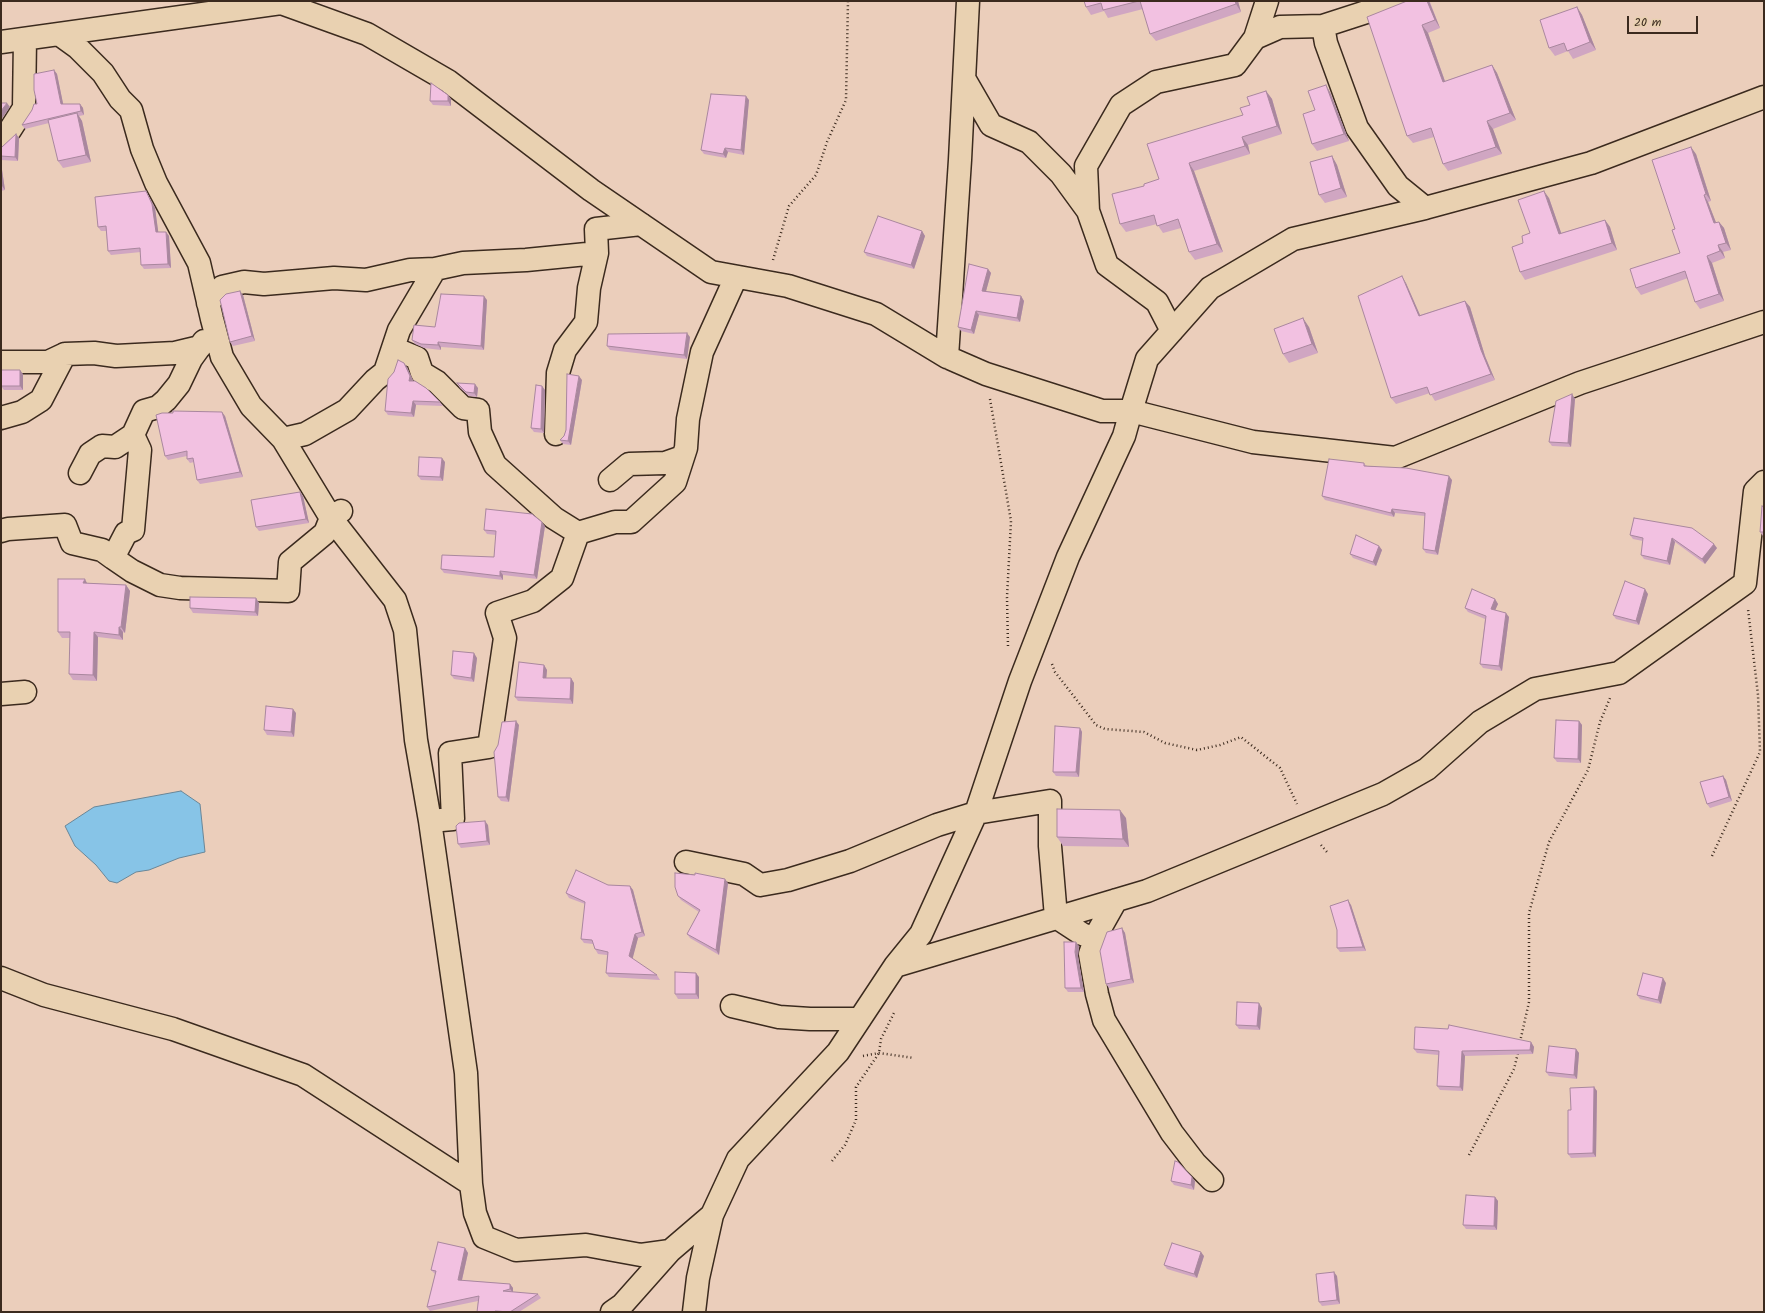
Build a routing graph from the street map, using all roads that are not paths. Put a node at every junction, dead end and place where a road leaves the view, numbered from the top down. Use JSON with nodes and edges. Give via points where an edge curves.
{"nodes":[{"id":1,"x":968,"y":1,"type":"edge"},
{"id":2,"x":1400,"y":1,"type":"edge"},
{"id":3,"x":284,"y":2,"type":"edge"},
{"id":4,"x":1267,"y":3,"type":"edge"},
{"id":5,"x":1323,"y":26,"type":"junction"},
{"id":6,"x":1280,"y":27,"type":"junction"},
{"id":7,"x":59,"y":34,"type":"junction"},
{"id":8,"x":1255,"y":38,"type":"junction"},
{"id":9,"x":25,"y":39,"type":"junction"},
{"id":10,"x":1,"y":42,"type":"edge"},
{"id":11,"x":965,"y":80,"type":"junction"},
{"id":12,"x":1764,"y":97,"type":"edge"},
{"id":13,"x":1,"y":140,"type":"edge"},
{"id":14,"x":1425,"y":208,"type":"junction"},
{"id":15,"x":1088,"y":211,"type":"junction"},
{"id":16,"x":641,"y":224,"type":"junction"},
{"id":17,"x":597,"y":253,"type":"junction"},
{"id":18,"x":199,"y":263,"type":"junction"},
{"id":19,"x":435,"y":269,"type":"junction"},
{"id":20,"x":736,"y":276,"type":"junction"},
{"id":21,"x":232,"y":285,"type":"junction"},
{"id":22,"x":210,"y":311,"type":"junction"},
{"id":23,"x":1764,"y":322,"type":"edge"},
{"id":24,"x":1172,"y":331,"type":"junction"},
{"id":25,"x":200,"y":347,"type":"junction"},
{"id":26,"x":393,"y":348,"type":"junction"},
{"id":27,"x":65,"y":354,"type":"junction"},
{"id":28,"x":947,"y":357,"type":"junction"},
{"id":29,"x":1,"y":362,"type":"edge"},
{"id":30,"x":1131,"y":411,"type":"junction"},
{"id":31,"x":1,"y":418,"type":"edge"},
{"id":32,"x":556,"y":434,"type":"dead end"},
{"id":33,"x":133,"y":435,"type":"junction"},
{"id":34,"x":283,"y":439,"type":"junction"},
{"id":35,"x":682,"y":457,"type":"junction"},
{"id":36,"x":80,"y":473,"type":"dead end"},
{"id":37,"x":610,"y":480,"type":"dead end"},
{"id":38,"x":1764,"y":482,"type":"edge"},
{"id":39,"x":336,"y":514,"type":"junction"},
{"id":40,"x":1,"y":531,"type":"edge"},
{"id":41,"x":578,"y":533,"type":"junction"},
{"id":42,"x":113,"y":558,"type":"junction"},
{"id":43,"x":25,"y":692,"type":"dead end"},
{"id":44,"x":1,"y":694,"type":"edge"},
{"id":45,"x":976,"y":813,"type":"junction"},
{"id":46,"x":430,"y":821,"type":"junction"},
{"id":47,"x":686,"y":862,"type":"dead end"},
{"id":48,"x":1116,"y":900,"type":"junction"},
{"id":49,"x":1056,"y":917,"type":"junction"},
{"id":50,"x":1096,"y":939,"type":"junction"},
{"id":51,"x":895,"y":966,"type":"junction"},
{"id":52,"x":1,"y":978,"type":"edge"},
{"id":53,"x":732,"y":1006,"type":"dead end"},
{"id":54,"x":860,"y":1019,"type":"junction"},
{"id":55,"x":1212,"y":1180,"type":"dead end"},
{"id":56,"x":471,"y":1184,"type":"junction"},
{"id":57,"x":712,"y":1215,"type":"junction"},
{"id":58,"x":670,"y":1251,"type":"junction"},
{"id":59,"x":612,"y":1312,"type":"edge"},
{"id":60,"x":694,"y":1312,"type":"edge"}],
"edges":[{"from":1,"to":11,"type":"street"},
{"from":2,"to":5,"type":"street"},
{"from":3,"to":7,"type":"street"},
{"from":3,"to":16,"type":"street","via":[[366,34],[448,81],[591,190]]},
{"from":4,"to":6,"type":"street"},
{"from":4,"to":8,"type":"street"},
{"from":5,"to":6,"type":"street"},
{"from":5,"to":14,"type":"street","via":[[1326,43],[1357,128],[1398,186]]},
{"from":6,"to":8,"type":"street"},
{"from":7,"to":9,"type":"street"},
{"from":7,"to":18,"type":"street","via":[[77,47],[103,73],[120,99],[131,110],[142,149],[156,183]]},
{"from":8,"to":15,"type":"street","via":[[1234,65],[1156,82],[1121,105],[1086,166]]},
{"from":9,"to":10,"type":"street"},
{"from":9,"to":13,"type":"street","via":[[24,108]]},
{"from":11,"to":15,"type":"street","via":[[991,125],[1029,142],[1061,174]]},
{"from":11,"to":28,"type":"street"},
{"from":12,"to":14,"type":"street","via":[[1591,163]]},
{"from":14,"to":24,"type":"street","via":[[1292,239],[1210,288]]},
{"from":15,"to":24,"type":"street","via":[[1107,265],[1157,302]]},
{"from":16,"to":17,"type":"street","via":[[596,229]]},
{"from":16,"to":20,"type":"street","via":[[711,272]]},
{"from":17,"to":19,"type":"street","via":[[463,263]]},
{"from":17,"to":32,"type":"street","via":[[589,288],[586,322],[565,350],[558,374]]},
{"from":18,"to":21,"type":"street"},
{"from":18,"to":22,"type":"street"},
{"from":19,"to":21,"type":"street","via":[[410,270],[366,280],[334,278],[264,284],[244,282]]},
{"from":19,"to":26,"type":"street","via":[[399,330]]},
{"from":20,"to":28,"type":"street","via":[[788,286],[876,314]]},
{"from":20,"to":35,"type":"street","via":[[702,352],[688,419],[686,448]]},
{"from":21,"to":22,"type":"street","via":[[222,287]]},
{"from":22,"to":25,"type":"street","via":[[205,340]]},
{"from":22,"to":34,"type":"street","via":[[222,357],[251,406]]},
{"from":23,"to":30,"type":"street","via":[[1580,383],[1395,458],[1253,442]]},
{"from":24,"to":30,"type":"street","via":[[1147,359]]},
{"from":25,"to":27,"type":"street","via":[[175,353],[116,356]]},
{"from":25,"to":33,"type":"street","via":[[191,358],[180,384],[158,407],[144,411]]},
{"from":26,"to":34,"type":"street","via":[[385,372],[347,410],[305,434]]},
{"from":26,"to":41,"type":"street","via":[[417,358],[422,373],[437,382],[463,408],[478,410],[480,432],[496,465],[554,518]]},
{"from":27,"to":29,"type":"street","via":[[48,362]]},
{"from":27,"to":31,"type":"street","via":[[41,400],[22,412]]},
{"from":28,"to":30,"type":"street","via":[[986,374],[1102,411]]},
{"from":30,"to":45,"type":"street","via":[[1124,436],[1068,557],[1020,681]]},
{"from":33,"to":36,"type":"street","via":[[115,447],[102,446],[90,454]]},
{"from":33,"to":42,"type":"street","via":[[140,450],[133,530],[126,534]]},
{"from":34,"to":39,"type":"street"},
{"from":35,"to":37,"type":"street","via":[[665,463],[629,464]]},
{"from":35,"to":41,"type":"street","via":[[674,482],[631,522],[615,522]]},
{"from":38,"to":48,"type":"street","via":[[1755,491],[1745,583],[1620,673],[1535,689],[1480,722],[1427,769],[1383,794],[1147,891]]},
{"from":39,"to":42,"type":"street","via":[[325,533],[290,562],[288,591],[160,585]]},
{"from":39,"to":46,"type":"street","via":[[395,600],[405,630],[416,740]]},
{"from":40,"to":42,"type":"street","via":[[65,525],[72,543],[102,550]]},
{"from":41,"to":46,"type":"street","via":[[562,578],[533,601],[497,613],[505,638],[489,746],[450,753],[453,819]]},
{"from":43,"to":44,"type":"street"},
{"from":45,"to":47,"type":"street","via":[[937,825],[850,861],[788,880],[760,885],[744,874]]},
{"from":45,"to":49,"type":"street","via":[[1050,801],[1050,846]]},
{"from":45,"to":51,"type":"street","via":[[921,934]]},
{"from":46,"to":56,"type":"street","via":[[466,1073]]},
{"from":48,"to":49,"type":"street"},
{"from":48,"to":50,"type":"street"},
{"from":49,"to":50,"type":"street","via":[[1082,934]]},
{"from":49,"to":51,"type":"street"},
{"from":50,"to":55,"type":"street","via":[[1090,954],[1104,1020],[1172,1133]]},
{"from":51,"to":54,"type":"street"},
{"from":52,"to":56,"type":"street","via":[[44,995],[173,1029],[303,1075]]},
{"from":53,"to":54,"type":"street","via":[[780,1016]]},
{"from":54,"to":57,"type":"street","via":[[838,1052],[738,1159]]},
{"from":56,"to":58,"type":"street","via":[[475,1213],[484,1237],[516,1250],[586,1246],[641,1255]]},
{"from":57,"to":58,"type":"street"},
{"from":57,"to":60,"type":"street","via":[[698,1278]]},
{"from":58,"to":59,"type":"street","via":[[622,1305]]}]}
